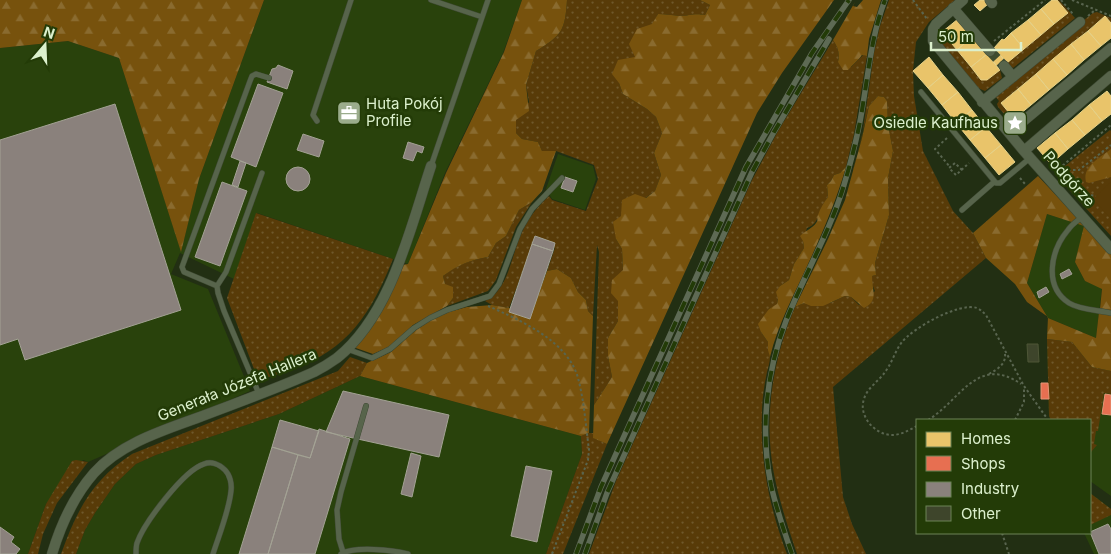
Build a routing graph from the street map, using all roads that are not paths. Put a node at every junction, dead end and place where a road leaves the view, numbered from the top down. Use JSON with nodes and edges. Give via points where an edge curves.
{"nodes":[{"id":1,"x":351,"y":0,"type":"edge"},
{"id":2,"x":431,"y":0,"type":"edge"},
{"id":3,"x":488,"y":0,"type":"edge"},
{"id":4,"x":962,"y":0,"type":"edge"},
{"id":5,"x":953,"y":8,"type":"junction"},
{"id":6,"x":482,"y":17,"type":"junction"},
{"id":7,"x":1080,"y":22,"type":"dead end"},
{"id":8,"x":1111,"y":48,"type":"edge"},
{"id":9,"x":989,"y":49,"type":"tunnel mouth"},
{"id":10,"x":1004,"y":66,"type":"tunnel mouth"},
{"id":11,"x":1111,"y":76,"type":"edge"},
{"id":12,"x":1013,"y":77,"type":"junction"},
{"id":13,"x":269,"y":78,"type":"dead end"},
{"id":14,"x":921,"y":92,"type":"dead end"},
{"id":15,"x":982,"y":102,"type":"junction"},
{"id":16,"x":317,"y":121,"type":"dead end"},
{"id":17,"x":1009,"y":132,"type":"junction"},
{"id":18,"x":1027,"y":154,"type":"junction"},
{"id":19,"x":431,"y":166,"type":"joint"},
{"id":20,"x":262,"y":172,"type":"dead end"},
{"id":21,"x":562,"y":178,"type":"dead end"},
{"id":22,"x":994,"y":182,"type":"junction"},
{"id":23,"x":962,"y":210,"type":"dead end"},
{"id":24,"x":1082,"y":217,"type":"junction"},
{"id":25,"x":1111,"y":248,"type":"edge"},
{"id":26,"x":217,"y":286,"type":"junction"},
{"id":27,"x":1111,"y":313,"type":"edge"},
{"id":28,"x":347,"y":348,"type":"junction"},
{"id":29,"x":259,"y":394,"type":"junction"},
{"id":30,"x":366,"y":406,"type":"dead end"},
{"id":31,"x":342,"y":553,"type":"edge"},
{"id":32,"x":52,"y":554,"type":"edge"},
{"id":33,"x":136,"y":554,"type":"edge"},
{"id":34,"x":213,"y":554,"type":"edge"},
{"id":35,"x":408,"y":554,"type":"edge"}],
"edges":[{"from":1,"to":16,"type":"lane","via":[[313,115]]},
{"from":2,"to":6,"type":"lane"},
{"from":3,"to":6,"type":"lane"},
{"from":4,"to":5,"type":"street"},
{"from":5,"to":9,"type":"street"},
{"from":5,"to":15,"type":"street","name":"Podgórze","via":[[933,29],[933,41]]},
{"from":6,"to":19,"type":"lane"},
{"from":7,"to":12,"type":"street"},
{"from":8,"to":17,"type":"street"},
{"from":10,"to":12,"type":"street"},
{"from":11,"to":18,"type":"street","name":"Podgórze"},
{"from":12,"to":15,"type":"street"},
{"from":13,"to":26,"type":"lane","via":[[252,76],[182,267],[184,272]]},
{"from":14,"to":22,"type":"lane"},
{"from":15,"to":17,"type":"street","name":"Podgórze"},
{"from":17,"to":18,"type":"street","name":"Podgórze"},
{"from":18,"to":22,"type":"lane","via":[[1000,183]]},
{"from":18,"to":24,"type":"street","name":"Podgórze"},
{"from":19,"to":28,"type":"street","name":"Generała Józefa Hallera","via":[[387,291],[371,319]]},
{"from":20,"to":26,"type":"lane","via":[[226,272]]},
{"from":21,"to":28,"type":"lane","via":[[532,209],[520,229],[499,284],[490,296],[430,318],[390,350],[372,358]]},
{"from":22,"to":23,"type":"lane"},
{"from":24,"to":25,"type":"street","name":"Podgórze"},
{"from":24,"to":27,"type":"lane","via":[[1067,230],[1059,244],[1054,259],[1053,281],[1071,304]]},
{"from":26,"to":29,"type":"lane","via":[[224,311]]},
{"from":28,"to":29,"type":"street","name":"Generała Józefa Hallera","via":[[314,372]]},
{"from":29,"to":32,"type":"street","name":"Generała Józefa Hallera","via":[[159,432],[109,459],[94,473],[70,506]]},
{"from":30,"to":31,"type":"lane","via":[[337,510]]},
{"from":31,"to":35,"type":"lane","via":[[361,549]]},
{"from":33,"to":34,"type":"lane","via":[[146,526],[176,486],[192,471],[214,463],[228,474],[232,489]]}]}
